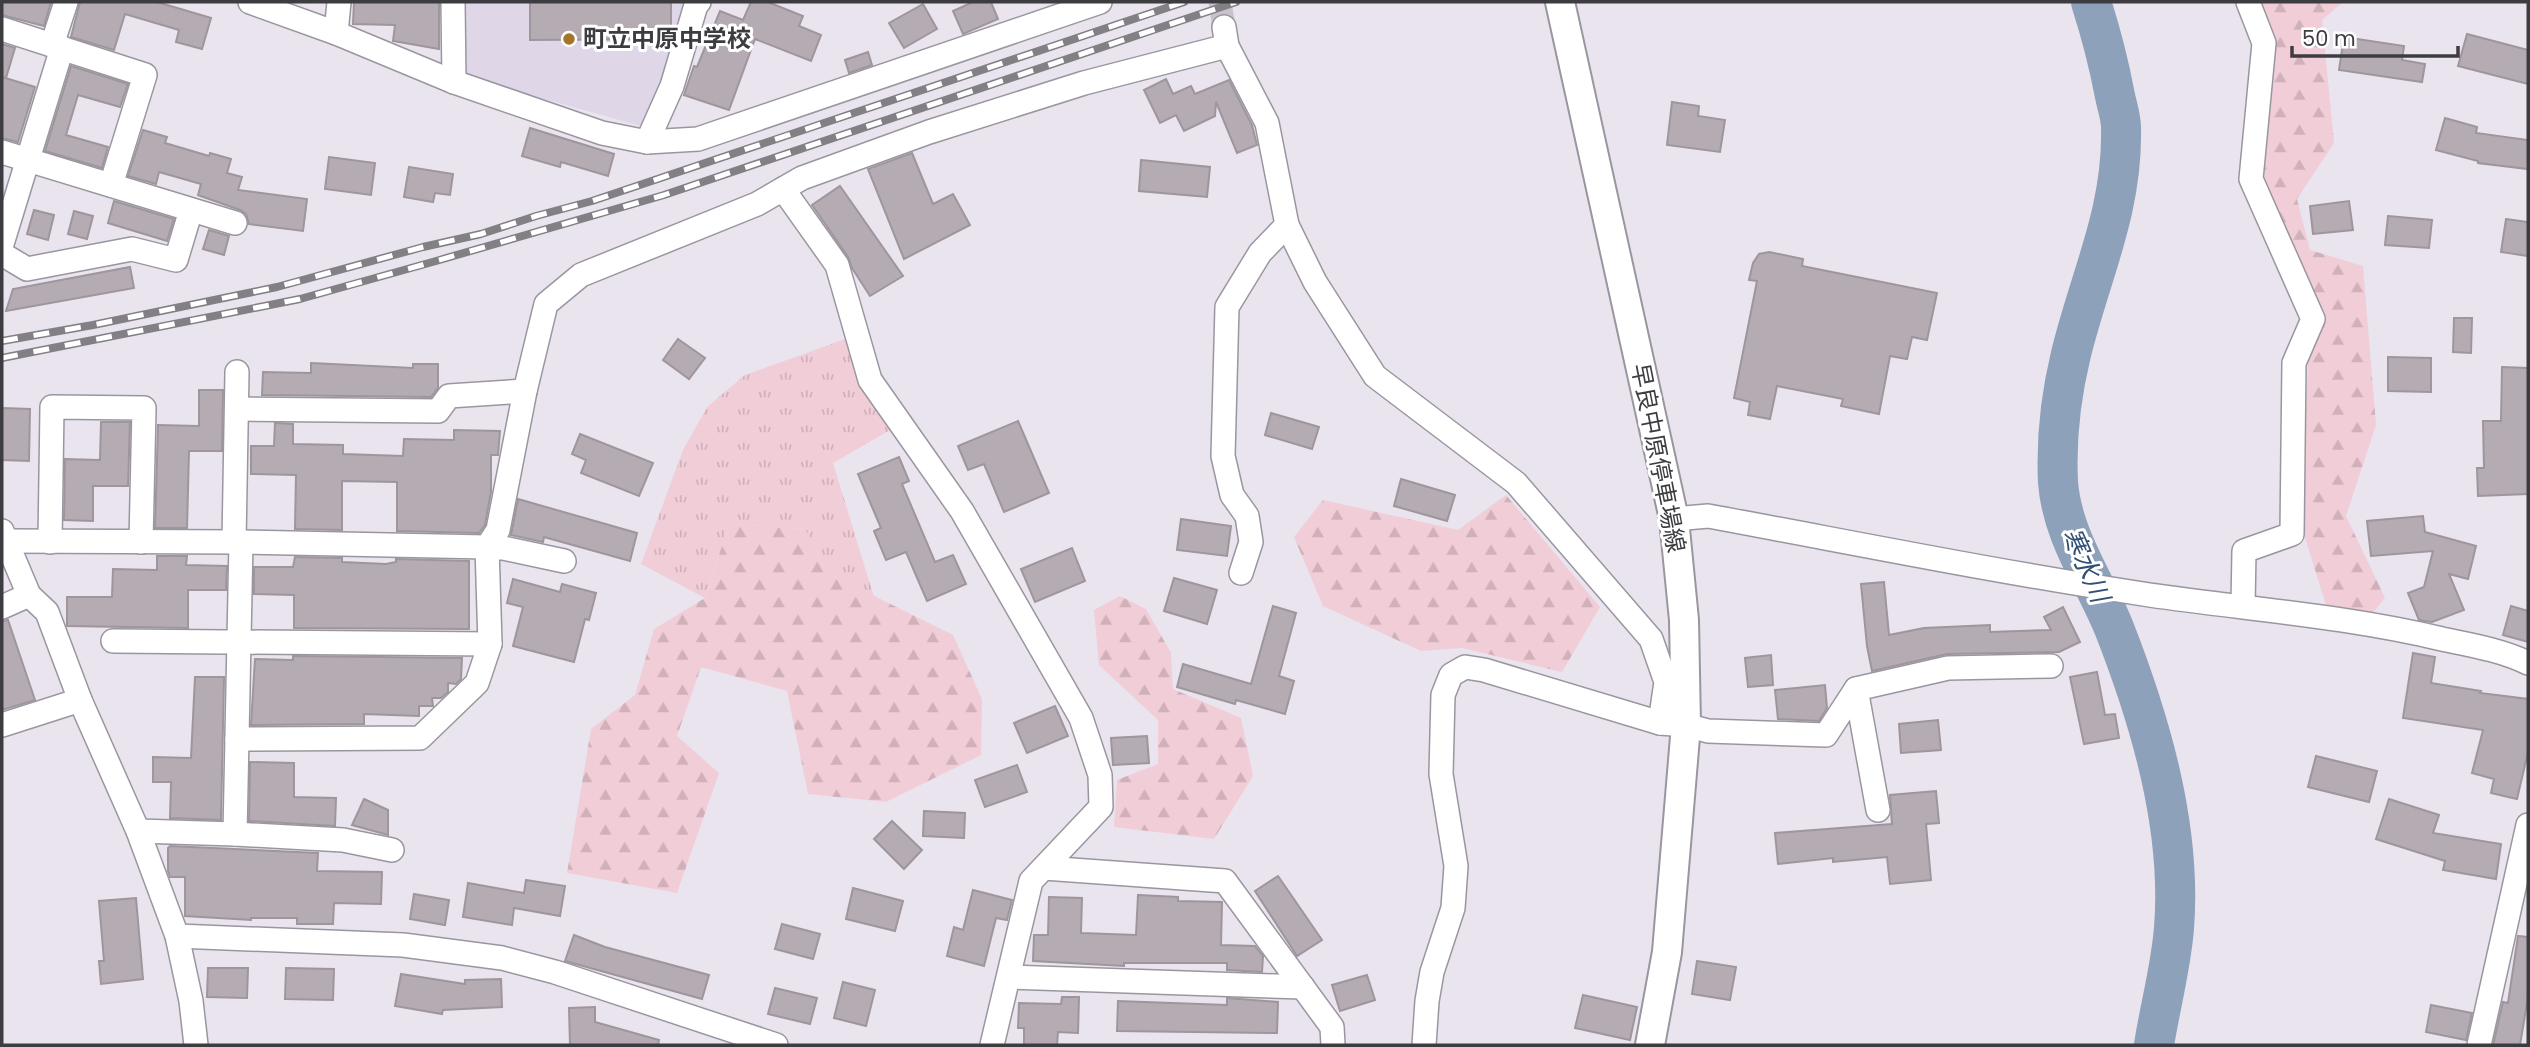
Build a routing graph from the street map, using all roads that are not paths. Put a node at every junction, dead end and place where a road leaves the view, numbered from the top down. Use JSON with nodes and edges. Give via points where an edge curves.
{"nodes":[{"id":1,"x":66,"y":2,"type":"edge"},
{"id":2,"x":250,"y":2,"type":"edge"},
{"id":3,"x":339,"y":2,"type":"edge"},
{"id":4,"x":453,"y":2,"type":"edge"},
{"id":5,"x":699,"y":2,"type":"edge"},
{"id":6,"x":1100,"y":2,"type":"edge"},
{"id":7,"x":1560,"y":2,"type":"edge"},
{"id":8,"x":2248,"y":2,"type":"edge"},
{"id":9,"x":2,"y":29,"type":"edge"},
{"id":10,"x":336,"y":33,"type":"junction"},
{"id":11,"x":57,"y":47,"type":"junction"},
{"id":12,"x":454,"y":82,"type":"junction"},
{"id":13,"x":647,"y":142,"type":"junction"},
{"id":14,"x":2,"y":152,"type":"edge"},
{"id":15,"x":26,"y":159,"type":"junction"},
{"id":16,"x":111,"y":185,"type":"junction"},
{"id":17,"x":783,"y":189,"type":"junction"},
{"id":18,"x":191,"y":209,"type":"junction"},
{"id":19,"x":235,"y":223,"type":"dead end"},
{"id":20,"x":1287,"y":225,"type":"junction"},
{"id":21,"x":2,"y":244,"type":"edge"},
{"id":22,"x":2,"y":254,"type":"edge"},
{"id":23,"x":237,"y":372,"type":"dead end"},
{"id":24,"x":525,"y":391,"type":"junction"},
{"id":25,"x":237,"y":409,"type":"junction"},
{"id":26,"x":1674,"y":519,"type":"junction"},
{"id":27,"x":4,"y":536,"type":"edge"},
{"id":28,"x":50,"y":542,"type":"junction"},
{"id":29,"x":141,"y":542,"type":"junction"},
{"id":30,"x":237,"y":542,"type":"junction"},
{"id":31,"x":487,"y":547,"type":"junction"},
{"id":32,"x":565,"y":561,"type":"dead end"},
{"id":33,"x":1241,"y":573,"type":"dead end"},
{"id":34,"x":29,"y":595,"type":"junction"},
{"id":35,"x":2243,"y":605,"type":"junction"},
{"id":36,"x":2,"y":607,"type":"edge"},
{"id":37,"x":113,"y":642,"type":"dead end"},
{"id":38,"x":239,"y":642,"type":"junction"},
{"id":39,"x":490,"y":644,"type":"junction"},
{"id":40,"x":2528,"y":663,"type":"edge"},
{"id":41,"x":2051,"y":666,"type":"dead end"},
{"id":42,"x":1856,"y":689,"type":"junction"},
{"id":43,"x":80,"y":700,"type":"junction"},
{"id":44,"x":1673,"y":724,"type":"junction"},
{"id":45,"x":2,"y":725,"type":"edge"},
{"id":46,"x":237,"y":739,"type":"junction"},
{"id":47,"x":1878,"y":810,"type":"dead end"},
{"id":48,"x":2528,"y":825,"type":"edge"},
{"id":49,"x":138,"y":831,"type":"junction"},
{"id":50,"x":235,"y":834,"type":"junction"},
{"id":51,"x":392,"y":850,"type":"dead end"},
{"id":52,"x":1044,"y":868,"type":"junction"},
{"id":53,"x":177,"y":936,"type":"junction"},
{"id":54,"x":1009,"y":976,"type":"junction"},
{"id":55,"x":1303,"y":987,"type":"junction"},
{"id":56,"x":726,"y":1038,"type":"edge"},
{"id":57,"x":196,"y":1045,"type":"edge"},
{"id":58,"x":776,"y":1045,"type":"edge"},
{"id":59,"x":992,"y":1045,"type":"edge"},
{"id":60,"x":1333,"y":1045,"type":"edge"},
{"id":61,"x":1424,"y":1045,"type":"edge"},
{"id":62,"x":1650,"y":1045,"type":"edge"},
{"id":63,"x":2479,"y":1045,"type":"edge"}],
"edges":[{"from":1,"to":11,"type":"street"},
{"from":2,"to":10,"type":"street"},
{"from":3,"to":10,"type":"street"},
{"from":4,"to":12,"type":"street"},
{"from":5,"to":13,"type":"street"},
{"from":6,"to":13,"type":"street","via":[[698,139]]},
{"from":7,"to":26,"type":"main road","name":"早良中原停車場線"},
{"from":8,"to":35,"type":"street","via":[[2264,43],[2251,179],[2313,319],[2294,363],[2292,534],[2244,551]]},
{"from":9,"to":11,"type":"street"},
{"from":10,"to":12,"type":"street"},
{"from":11,"to":15,"type":"street"},
{"from":11,"to":16,"type":"street","via":[[145,75]]},
{"from":12,"to":13,"type":"street","via":[[602,133]]},
{"from":14,"to":15,"type":"street"},
{"from":15,"to":16,"type":"street"},
{"from":15,"to":21,"type":"street"},
{"from":16,"to":18,"type":"street"},
{"from":17,"to":20,"type":"street","via":[[929,132],[1226,36],[1268,123]]},
{"from":17,"to":24,"type":"street","via":[[757,204],[581,275],[546,304]]},
{"from":17,"to":52,"type":"street","via":[[837,265],[870,380],[962,511],[1081,718],[1100,775],[1101,807]]},
{"from":18,"to":19,"type":"street"},
{"from":18,"to":22,"type":"street","via":[[176,260],[132,249],[27,269]]},
{"from":20,"to":33,"type":"street","via":[[1260,253],[1227,307],[1223,456],[1232,495],[1247,516],[1251,542]]},
{"from":20,"to":44,"type":"street","via":[[1315,282],[1375,376],[1516,483],[1651,639],[1666,682]]},
{"from":23,"to":25,"type":"street"},
{"from":24,"to":25,"type":"street","via":[[449,396],[438,411]]},
{"from":24,"to":31,"type":"street","via":[[498,530]]},
{"from":25,"to":30,"type":"street"},
{"from":26,"to":35,"type":"street","via":[[1708,516],[2039,578]]},
{"from":26,"to":44,"type":"main road","name":"早良中原停車場線","via":[[1684,620]]},
{"from":27,"to":28,"type":"street"},
{"from":27,"to":34,"type":"street"},
{"from":28,"to":29,"type":"street"},
{"from":28,"to":29,"type":"street","via":[[52,407],[144,408]]},
{"from":29,"to":30,"type":"street"},
{"from":30,"to":31,"type":"street"},
{"from":30,"to":38,"type":"street"},
{"from":31,"to":32,"type":"street"},
{"from":31,"to":39,"type":"street"},
{"from":34,"to":36,"type":"street"},
{"from":34,"to":43,"type":"street","via":[[47,612]]},
{"from":35,"to":40,"type":"street","via":[[2416,633],[2511,654]]},
{"from":37,"to":38,"type":"street"},
{"from":38,"to":39,"type":"street"},
{"from":38,"to":46,"type":"street"},
{"from":39,"to":46,"type":"street","via":[[477,683],[421,738]]},
{"from":41,"to":42,"type":"street","via":[[1948,668]]},
{"from":42,"to":44,"type":"street","via":[[1826,735],[1708,732]]},
{"from":42,"to":47,"type":"street"},
{"from":43,"to":45,"type":"street"},
{"from":43,"to":49,"type":"street"},
{"from":44,"to":61,"type":"street","via":[[1484,670],[1465,667],[1451,675],[1444,695],[1441,774],[1456,866],[1453,908],[1433,972]]},
{"from":44,"to":62,"type":"main road","name":"早良中原停車場線","via":[[1667,952]]},
{"from":46,"to":50,"type":"street"},
{"from":48,"to":63,"type":"street"},
{"from":49,"to":50,"type":"street"},
{"from":49,"to":53,"type":"street"},
{"from":50,"to":51,"type":"street","via":[[343,840]]},
{"from":52,"to":54,"type":"street","via":[[1031,881]]},
{"from":52,"to":55,"type":"street","via":[[1225,881]]},
{"from":53,"to":56,"type":"street","via":[[403,945],[502,958],[555,972]]},
{"from":53,"to":57,"type":"street"},
{"from":54,"to":55,"type":"street"},
{"from":54,"to":59,"type":"street"},
{"from":55,"to":60,"type":"street","via":[[1332,1027]]},
{"from":56,"to":58,"type":"street"}]}
